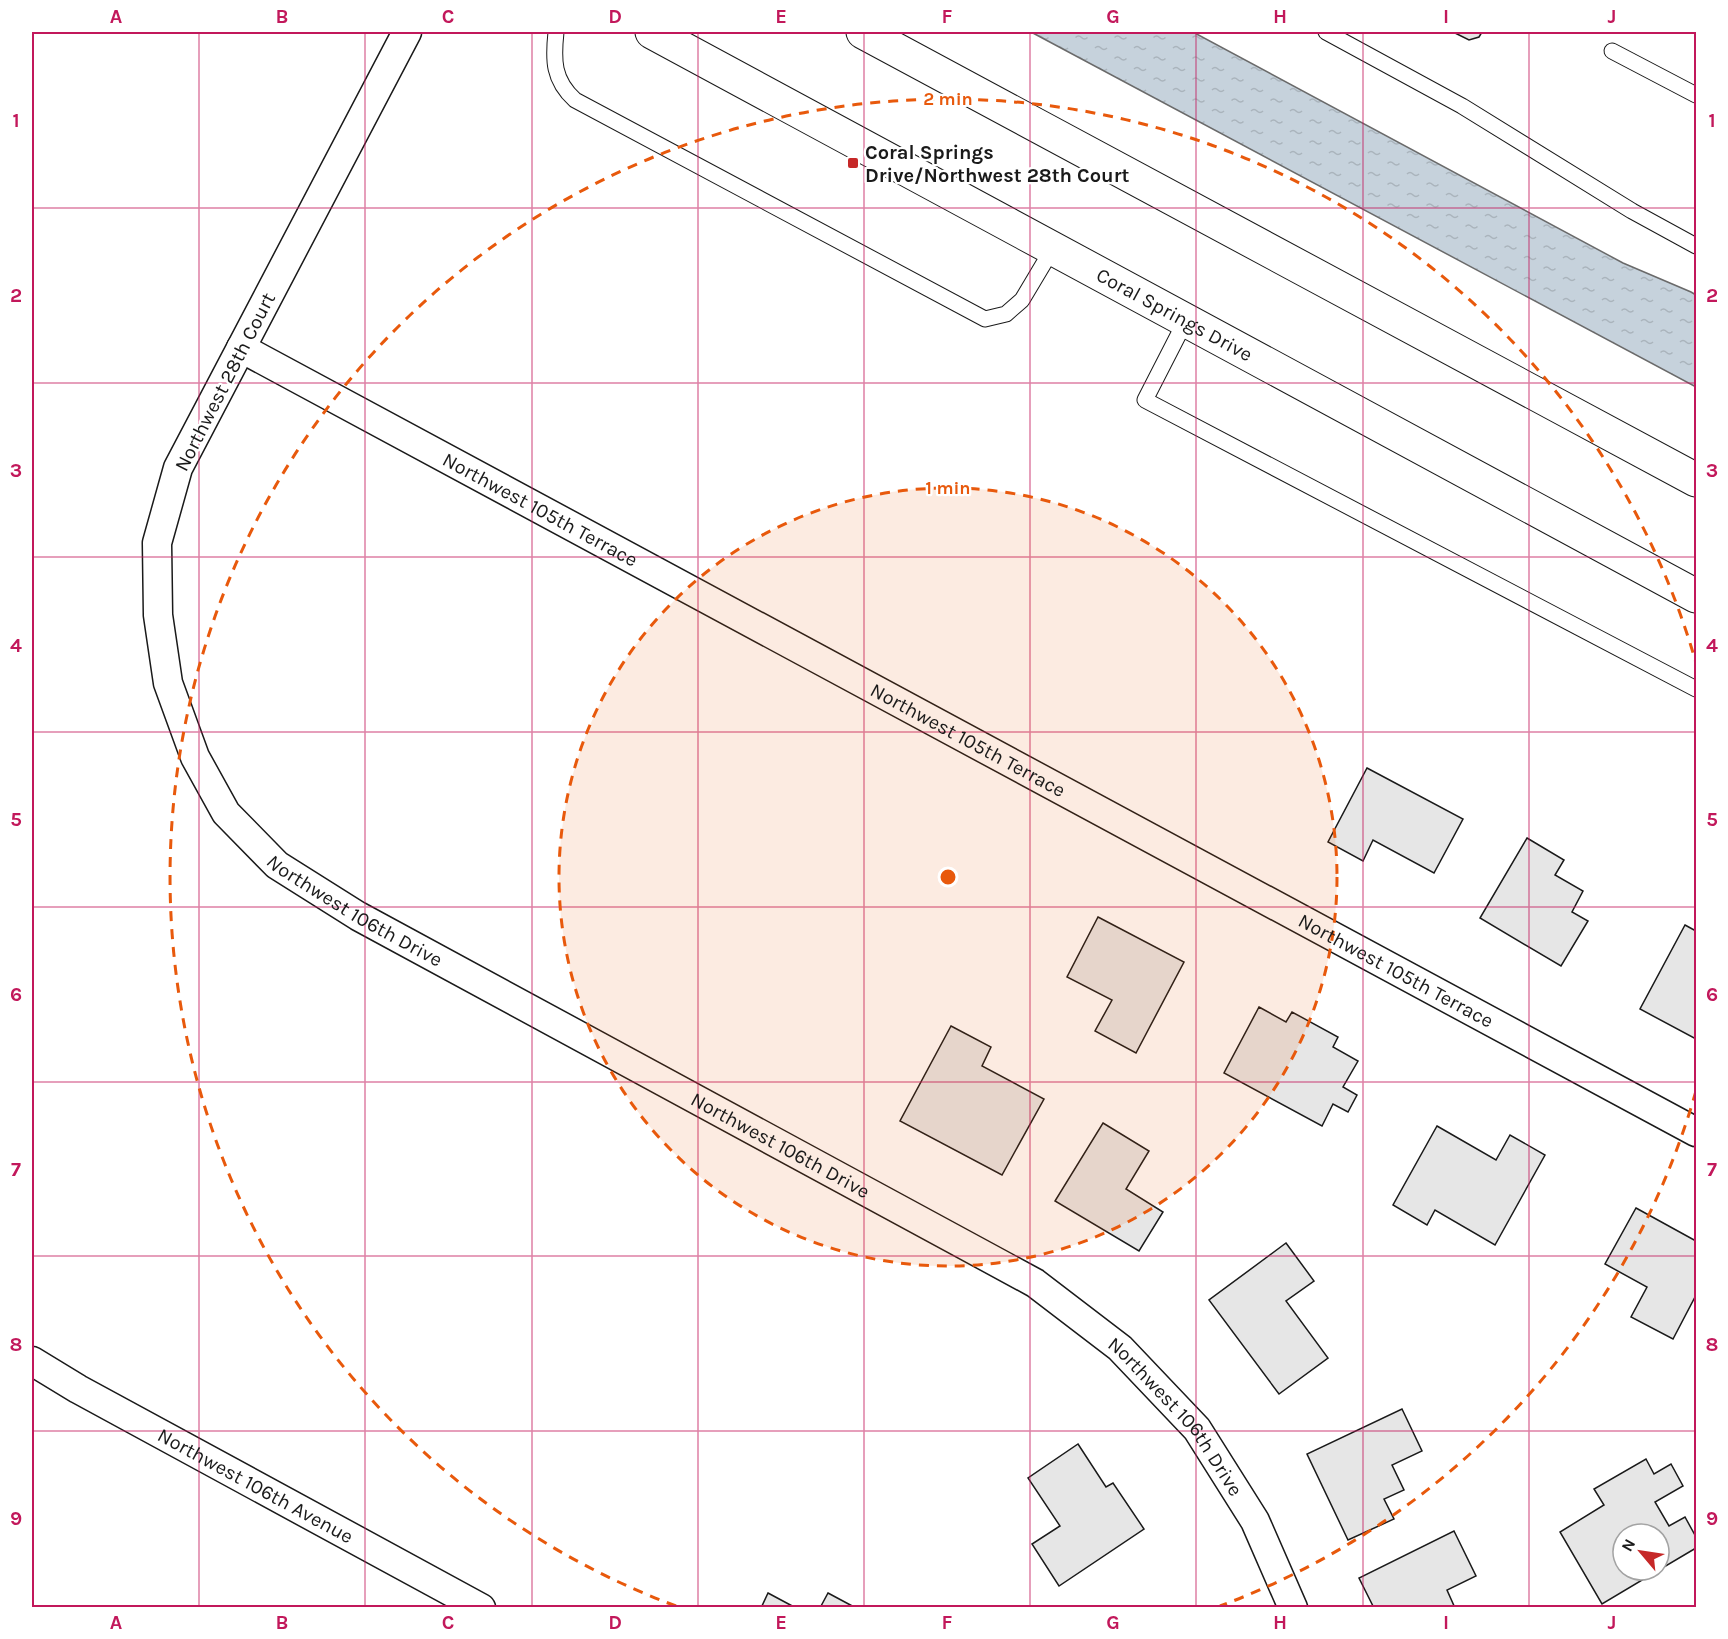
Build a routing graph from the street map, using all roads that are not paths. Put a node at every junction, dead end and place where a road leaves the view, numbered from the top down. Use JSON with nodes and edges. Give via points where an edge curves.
{"nodes":[{"id":1,"x":407,"y":32,"type":"edge"},
{"id":2,"x":556,"y":32,"type":"edge"},
{"id":3,"x":652,"y":32,"type":"edge"},
{"id":4,"x":863,"y":32,"type":"edge"},
{"id":5,"x":1326,"y":32,"type":"edge"},
{"id":6,"x":1612,"y":51,"type":"dead end"},
{"id":7,"x":1696,"y":95,"type":"edge"},
{"id":8,"x":1696,"y":246,"type":"edge"},
{"id":9,"x":1053,"y":248,"type":"junction"},
{"id":10,"x":1186,"y":320,"type":"junction"},
{"id":11,"x":241,"y":348,"type":"junction"},
{"id":12,"x":1696,"y":480,"type":"edge"},
{"id":13,"x":1696,"y":597,"type":"edge"},
{"id":14,"x":1696,"y":689,"type":"edge"},
{"id":15,"x":195,"y":757,"type":"joint"},
{"id":16,"x":1696,"y":1132,"type":"edge"},
{"id":17,"x":32,"y":1361,"type":"edge"},
{"id":18,"x":481,"y":1608,"type":"edge"},
{"id":19,"x":1293,"y":1608,"type":"edge"}],
"edges":[{"from":1,"to":11,"type":"street","name":"Northwest 28th Court"},
{"from":2,"to":9,"type":"lane","via":[[556,75],[575,100],[985,319],[1006,314],[1022,300]]},
{"from":3,"to":9,"type":"main road","name":"Coral Springs Drive"},
{"from":4,"to":12,"type":"main road"},
{"from":5,"to":8,"type":"lane","via":[[1462,106]]},
{"from":6,"to":7,"type":"lane"},
{"from":9,"to":10,"type":"main road","name":"Coral Springs Drive"},
{"from":10,"to":13,"type":"main road","name":"Coral Springs Drive"},
{"from":10,"to":14,"type":"lane","via":[[1144,400]]},
{"from":11,"to":15,"type":"street","name":"Northwest 28th Court","via":[[178,468],[157,543],[158,615],[168,683]]},
{"from":11,"to":16,"type":"street","name":"Northwest 105th Terrace"},
{"from":15,"to":19,"type":"street","name":"Northwest 106th Drive","via":[[226,813],[277,865],[358,916],[1035,1283],[1120,1348],[1197,1429],[1255,1521]]},
{"from":17,"to":18,"type":"street","name":"Northwest 106th Avenue"}]}
